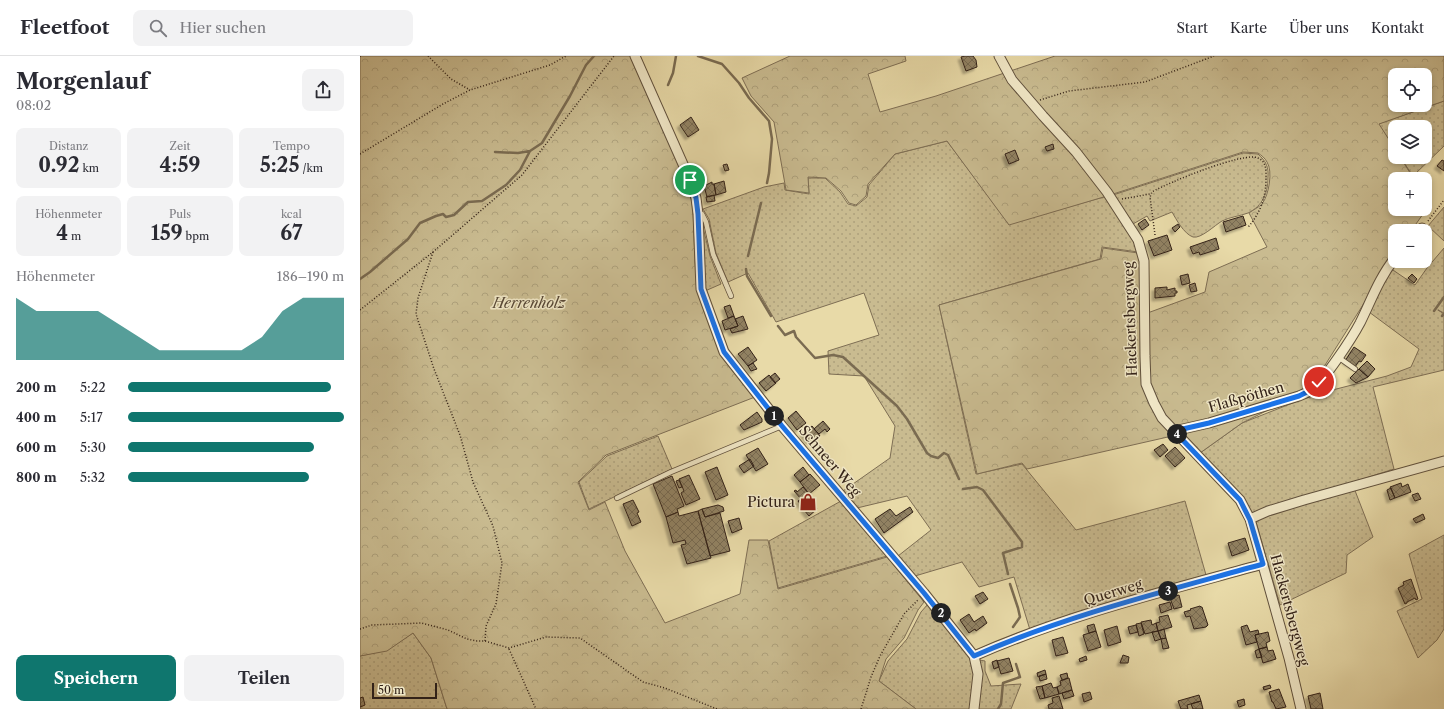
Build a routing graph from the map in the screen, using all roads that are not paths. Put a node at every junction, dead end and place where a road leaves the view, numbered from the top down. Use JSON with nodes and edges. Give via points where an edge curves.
{"nodes":[{"id":1,"x":635,"y":56,"type":"edge"},
{"id":2,"x":999,"y":56,"type":"edge"},
{"id":3,"x":698,"y":214,"type":"junction"},
{"id":4,"x":1388,"y":268,"type":"edge"},
{"id":5,"x":731,"y":296,"type":"dead end"},
{"id":6,"x":1338,"y":357,"type":"junction"},
{"id":7,"x":1355,"y":369,"type":"dead end"},
{"id":8,"x":782,"y":426,"type":"junction"},
{"id":9,"x":1174,"y":431,"type":"junction"},
{"id":10,"x":1444,"y":461,"type":"edge"},
{"id":11,"x":617,"y":498,"type":"dead end"},
{"id":12,"x":1250,"y":520,"type":"junction"},
{"id":13,"x":1263,"y":564,"type":"junction"},
{"id":14,"x":974,"y":656,"type":"junction"},
{"id":15,"x":974,"y":709,"type":"edge"},
{"id":16,"x":1301,"y":709,"type":"edge"}],
"edges":[{"from":1,"to":3,"type":"street","name":"Schneer Weg","via":[[690,180]]},
{"from":2,"to":9,"type":"street","name":"Hackertsbergweg","via":[[1012,80],[1076,152],[1135,234],[1144,261],[1146,384],[1162,418]]},
{"from":3,"to":5,"type":"lane","via":[[702,214],[706,222],[713,254]]},
{"from":3,"to":8,"type":"street","name":"Schneer Weg","via":[[701,289],[724,352]]},
{"from":4,"to":6,"type":"street","name":"Flaßpöthen","via":[[1371,296],[1359,325]]},
{"from":6,"to":7,"type":"lane"},
{"from":6,"to":9,"type":"street","name":"Flaßpöthen","via":[[1319,382],[1299,396]]},
{"from":8,"to":11,"type":"lane"},
{"from":8,"to":14,"type":"street","name":"Schneer Weg"},
{"from":9,"to":12,"type":"street","name":"Hackertsbergweg","via":[[1240,500]]},
{"from":10,"to":12,"type":"street","via":[[1310,498],[1268,511]]},
{"from":12,"to":13,"type":"street","name":"Hackertsbergweg"},
{"from":13,"to":14,"type":"street","name":"Querweg","via":[[1042,629]]},
{"from":13,"to":16,"type":"street","name":"Hackertsbergweg"},
{"from":14,"to":15,"type":"street","name":"Schneer Weg","via":[[978,674]]}]}
